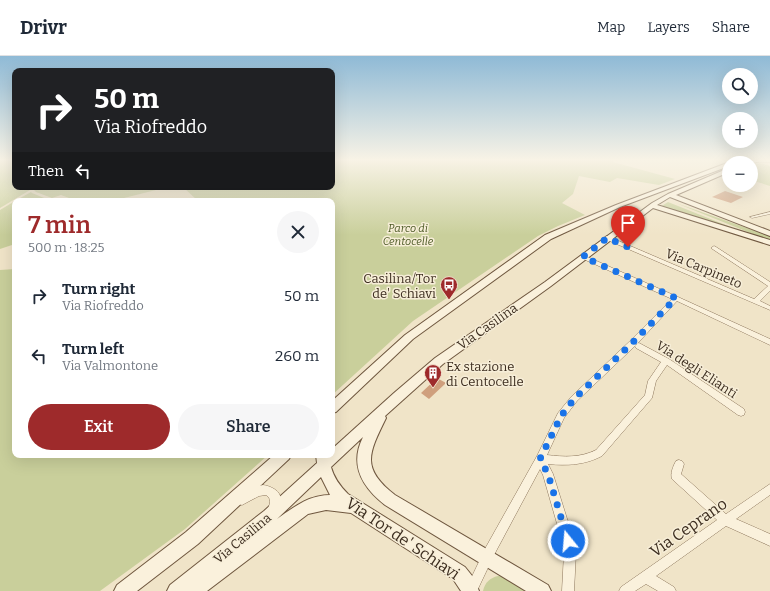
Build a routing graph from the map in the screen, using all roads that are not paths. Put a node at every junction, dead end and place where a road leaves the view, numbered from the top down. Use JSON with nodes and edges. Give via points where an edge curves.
{"nodes":[{"id":1,"x":675,"y":185,"type":"edge"},
{"id":2,"x":695,"y":185,"type":"edge"},
{"id":3,"x":652,"y":194,"type":"junction"},
{"id":4,"x":667,"y":197,"type":"junction"},
{"id":5,"x":652,"y":206,"type":"junction"},
{"id":6,"x":770,"y":213,"type":"edge"},
{"id":7,"x":752,"y":217,"type":"dead end"},
{"id":8,"x":770,"y":234,"type":"edge"},
{"id":9,"x":607,"y":238,"type":"junction"},
{"id":10,"x":759,"y":239,"type":"junction"},
{"id":11,"x":770,"y":243,"type":"edge"},
{"id":12,"x":714,"y":248,"type":"dead end"},
{"id":13,"x":583,"y":257,"type":"junction"},
{"id":14,"x":770,"y":287,"type":"edge"},
{"id":15,"x":676,"y":298,"type":"junction"},
{"id":16,"x":755,"y":302,"type":"junction"},
{"id":17,"x":770,"y":308,"type":"edge"},
{"id":18,"x":770,"y":342,"type":"edge"},
{"id":19,"x":639,"y":346,"type":"dead end"},
{"id":20,"x":666,"y":361,"type":"junction"},
{"id":21,"x":346,"y":394,"type":"junction"},
{"id":22,"x":398,"y":396,"type":"junction"},
{"id":23,"x":335,"y":405,"type":"edge"},
{"id":24,"x":335,"y":412,"type":"edge"},
{"id":25,"x":741,"y":412,"type":"dead end"},
{"id":26,"x":335,"y":450,"type":"edge"},
{"id":27,"x":281,"y":458,"type":"edge"},
{"id":28,"x":540,"y":459,"type":"junction"},
{"id":29,"x":323,"y":460,"type":"edge"},
{"id":30,"x":679,"y":464,"type":"dead end"},
{"id":31,"x":770,"y":489,"type":"edge"},
{"id":32,"x":358,"y":510,"type":"junction"},
{"id":33,"x":222,"y":512,"type":"junction"},
{"id":34,"x":269,"y":516,"type":"junction"},
{"id":35,"x":726,"y":520,"type":"junction"},
{"id":36,"x":770,"y":540,"type":"edge"},
{"id":37,"x":486,"y":559,"type":"junction"},
{"id":38,"x":646,"y":577,"type":"junction"},
{"id":39,"x":123,"y":591,"type":"edge"},
{"id":40,"x":176,"y":591,"type":"edge"},
{"id":41,"x":193,"y":591,"type":"edge"},
{"id":42,"x":471,"y":591,"type":"edge"},
{"id":43,"x":542,"y":591,"type":"edge"},
{"id":44,"x":568,"y":591,"type":"edge"},
{"id":45,"x":625,"y":591,"type":"edge"},
{"id":46,"x":670,"y":591,"type":"edge"}],
"edges":[{"from":1,"to":3,"type":"main road"},
{"from":2,"to":4,"type":"main road","name":"Via Casilina"},
{"from":3,"to":4,"type":"main road"},
{"from":3,"to":21,"type":"main road","via":[[564,229],[541,241],[409,337]]},
{"from":4,"to":5,"type":"main road","name":"Via Casilina"},
{"from":4,"to":8,"type":"main road"},
{"from":4,"to":10,"type":"main road"},
{"from":5,"to":9,"type":"main road","name":"Via Casilina"},
{"from":5,"to":10,"type":"main road"},
{"from":6,"to":7,"type":"street"},
{"from":9,"to":13,"type":"main road","name":"Via Casilina"},
{"from":9,"to":16,"type":"street","name":"Via Carpineto"},
{"from":10,"to":11,"type":"main road"},
{"from":12,"to":14,"type":"street"},
{"from":13,"to":15,"type":"street"},
{"from":13,"to":22,"type":"main road","name":"Via Casilina","via":[[449,353]]},
{"from":14,"to":16,"type":"street"},
{"from":15,"to":18,"type":"street"},
{"from":15,"to":28,"type":"street","via":[[574,399],[561,416]]},
{"from":16,"to":17,"type":"street","name":"Via Carpineto"},
{"from":19,"to":20,"type":"street","name":"Via degli Elianti"},
{"from":20,"to":25,"type":"street","name":"Via degli Elianti"},
{"from":20,"to":28,"type":"street","via":[[651,379],[649,396],[594,457],[577,460]]},
{"from":21,"to":23,"type":"main road"},
{"from":21,"to":24,"type":"main road"},
{"from":22,"to":26,"type":"main road","name":"Via Casilina"},
{"from":22,"to":37,"type":"main road","name":"Via Tor de' Schiavi","via":[[380,418],[366,444],[363,454],[369,481],[390,500]]},
{"from":27,"to":33,"type":"main road"},
{"from":28,"to":37,"type":"street"},
{"from":28,"to":44,"type":"street","via":[[548,474],[568,541]]},
{"from":29,"to":32,"type":"main road","name":"Via Tor de' Schiavi","via":[[328,479],[336,492]]},
{"from":29,"to":34,"type":"main road","name":"Via Casilina"},
{"from":30,"to":35,"type":"street","via":[[676,476]]},
{"from":31,"to":35,"type":"street","name":"Via Ceprano"},
{"from":32,"to":41,"type":"main road","name":"Via Casilina","via":[[332,502],[307,507]]},
{"from":32,"to":42,"type":"main road","name":"Via Tor de' Schiavi","via":[[459,573]]},
{"from":33,"to":34,"type":"street","via":[[255,492],[266,490],[272,492],[276,498]]},
{"from":33,"to":39,"type":"main road"},
{"from":34,"to":40,"type":"main road","name":"Via Casilina"},
{"from":35,"to":36,"type":"street"},
{"from":35,"to":38,"type":"street","name":"Via Ceprano"},
{"from":37,"to":42,"type":"street"},
{"from":37,"to":43,"type":"main road","name":"Via Tor de' Schiavi"},
{"from":38,"to":45,"type":"street","name":"Via Ceprano"},
{"from":38,"to":46,"type":"street"}]}
